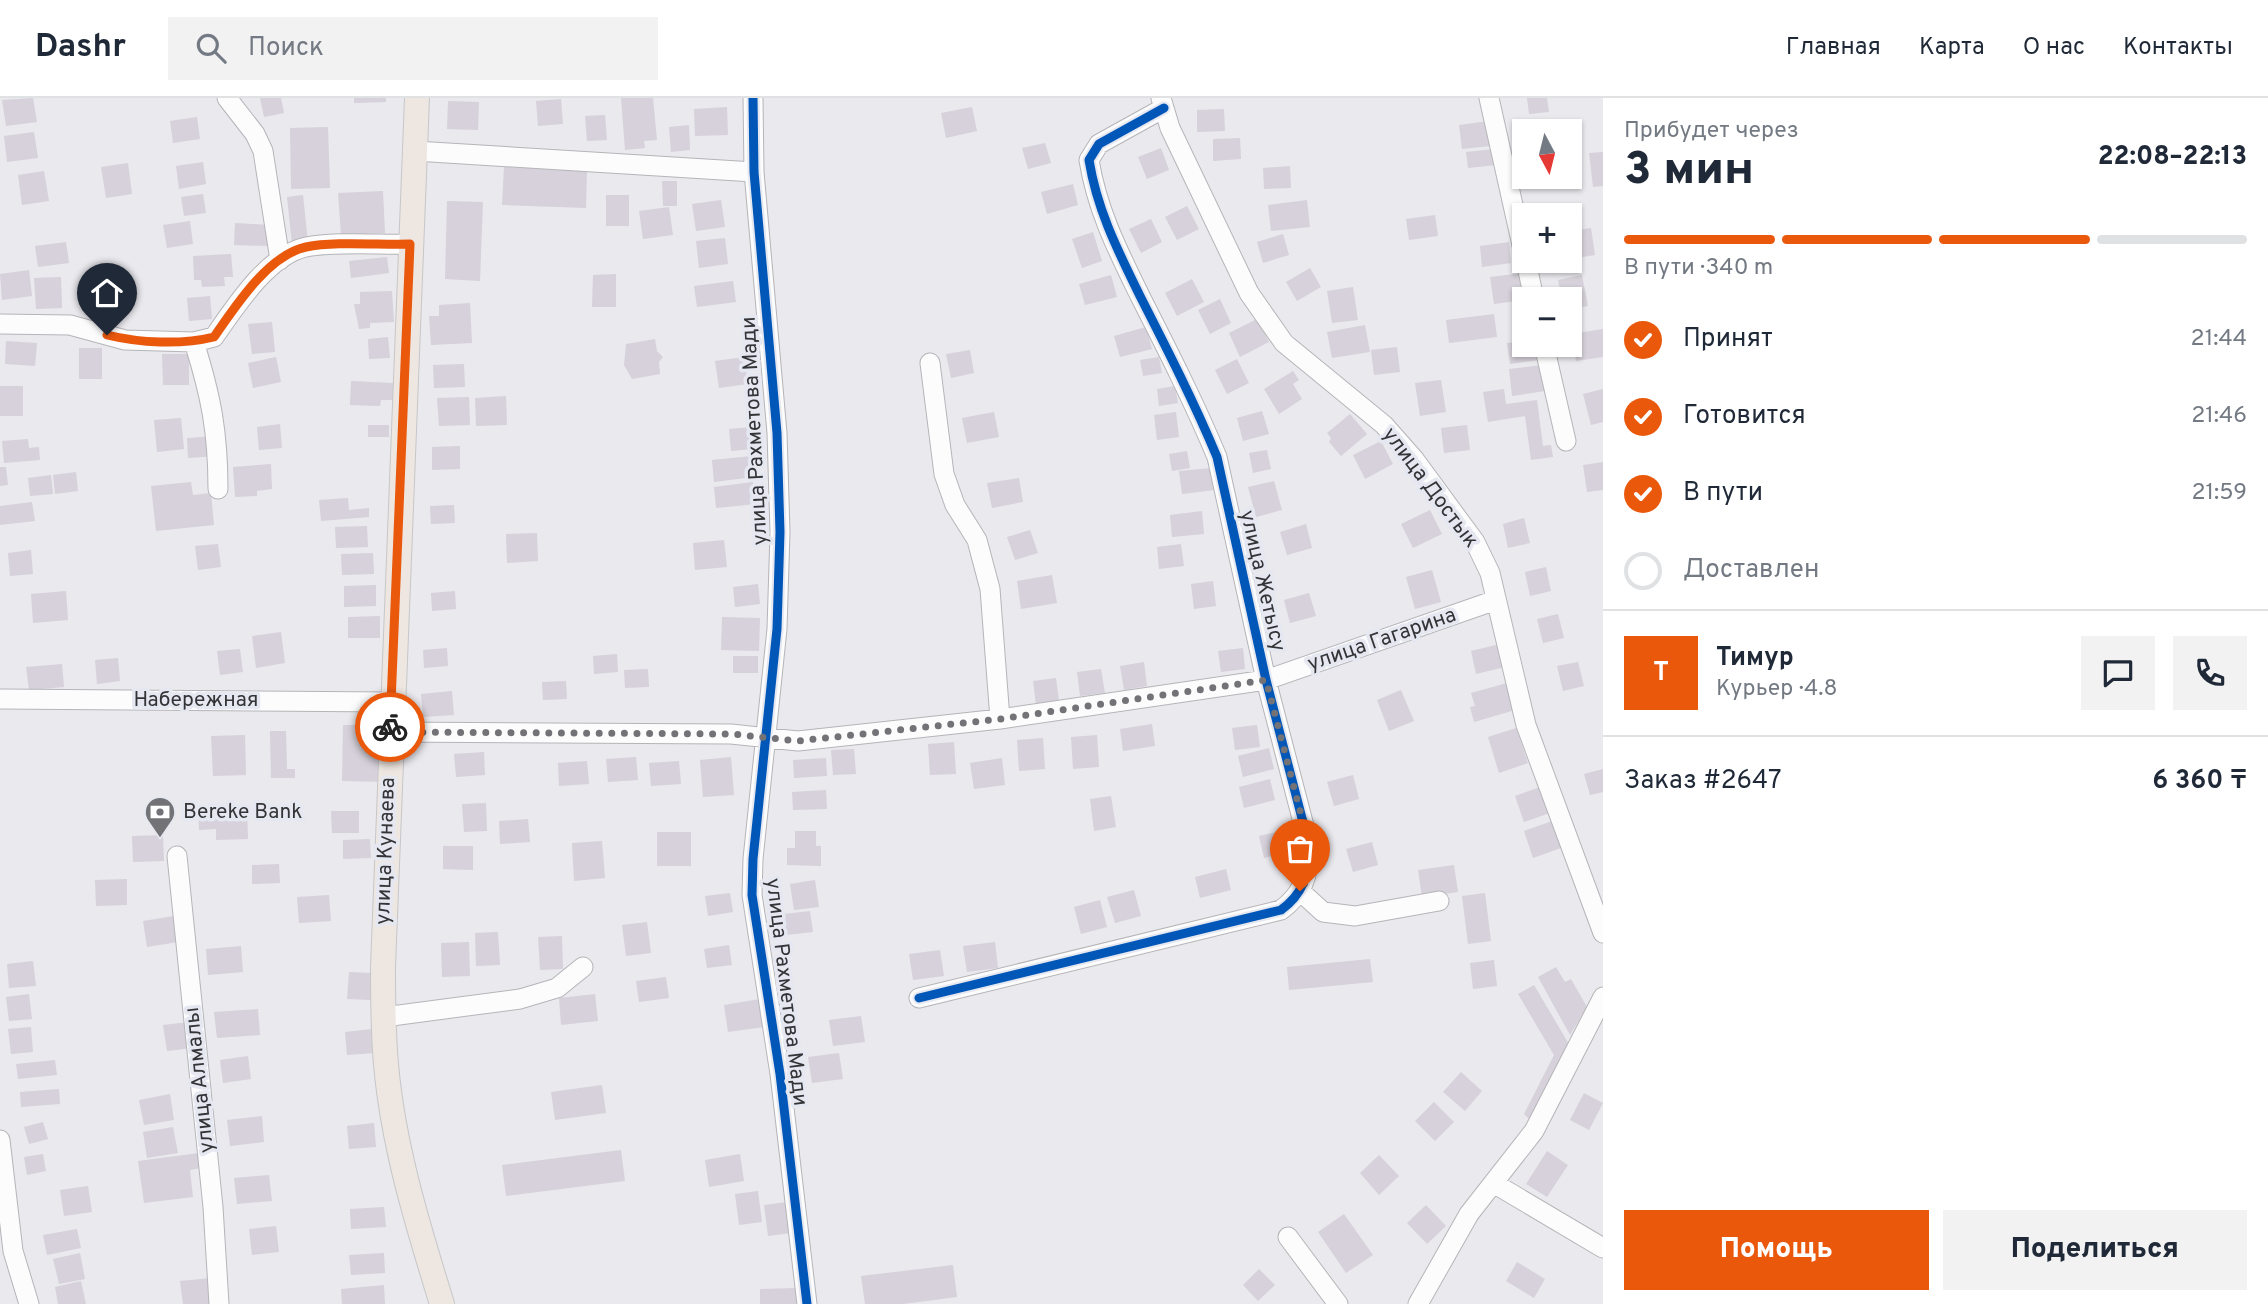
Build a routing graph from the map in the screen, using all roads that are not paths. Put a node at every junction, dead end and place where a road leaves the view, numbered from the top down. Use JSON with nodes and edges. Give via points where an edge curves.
{"nodes":[{"id":1,"x":227,"y":98,"type":"edge"},
{"id":2,"x":417,"y":98,"type":"edge"},
{"id":3,"x":753,"y":98,"type":"edge"},
{"id":4,"x":1489,"y":98,"type":"edge"},
{"id":5,"x":1162,"y":103,"type":"edge"},
{"id":6,"x":415,"y":151,"type":"junction"},
{"id":7,"x":754,"y":172,"type":"junction"},
{"id":8,"x":1513,"y":203,"type":"edge"},
{"id":9,"x":410,"y":244,"type":"junction"},
{"id":10,"x":280,"y":260,"type":"junction"},
{"id":11,"x":0,"y":324,"type":"edge"},
{"id":12,"x":194,"y":342,"type":"junction"},
{"id":13,"x":1547,"y":357,"type":"edge"},
{"id":14,"x":930,"y":363,"type":"dead end"},
{"id":15,"x":1566,"y":441,"type":"dead end"},
{"id":16,"x":218,"y":489,"type":"dead end"},
{"id":17,"x":1496,"y":600,"type":"junction"},
{"id":18,"x":1266,"y":680,"type":"junction"},
{"id":19,"x":0,"y":699,"type":"edge"},
{"id":20,"x":391,"y":702,"type":"junction"},
{"id":21,"x":1000,"y":719,"type":"junction"},
{"id":22,"x":390,"y":732,"type":"junction"},
{"id":23,"x":765,"y":736,"type":"junction"},
{"id":24,"x":177,"y":856,"type":"dead end"},
{"id":25,"x":1300,"y":891,"type":"junction"},
{"id":26,"x":1439,"y":901,"type":"dead end"},
{"id":27,"x":1603,"y":933,"type":"edge"},
{"id":28,"x":583,"y":967,"type":"dead end"},
{"id":29,"x":919,"y":998,"type":"dead end"},
{"id":30,"x":1603,"y":998,"type":"edge"},
{"id":31,"x":384,"y":1017,"type":"junction"},
{"id":32,"x":0,"y":1140,"type":"edge"},
{"id":33,"x":1495,"y":1184,"type":"junction"},
{"id":34,"x":1288,"y":1237,"type":"dead end"},
{"id":35,"x":1603,"y":1248,"type":"edge"},
{"id":36,"x":29,"y":1304,"type":"edge"},
{"id":37,"x":219,"y":1304,"type":"edge"},
{"id":38,"x":442,"y":1304,"type":"edge"},
{"id":39,"x":807,"y":1304,"type":"edge"},
{"id":40,"x":1338,"y":1304,"type":"edge"},
{"id":41,"x":1418,"y":1304,"type":"edge"}],
"edges":[{"from":1,"to":10,"type":"street","via":[[263,151]]},
{"from":2,"to":6,"type":"main road","name":"улица Кунаева"},
{"from":3,"to":7,"type":"street","name":"улица Рахметова Мади"},
{"from":4,"to":8,"type":"street"},
{"from":5,"to":17,"type":"street","name":"улица Достык","via":[[1249,293],[1284,343],[1384,425],[1414,459],[1475,542],[1490,573]]},
{"from":5,"to":18,"type":"street","name":"улица Жетысу","via":[[1099,144],[1089,160],[1093,186],[1104,223],[1217,457]]},
{"from":6,"to":7,"type":"street"},
{"from":6,"to":9,"type":"main road","name":"улица Кунаева"},
{"from":7,"to":23,"type":"street","name":"улица Рахметова Мади","via":[[777,433],[780,532],[777,629]]},
{"from":9,"to":10,"type":"street","via":[[305,247]]},
{"from":9,"to":20,"type":"main road","name":"улица Кунаева"},
{"from":10,"to":12,"type":"street","via":[[246,291],[214,337]]},
{"from":11,"to":12,"type":"street","via":[[70,325],[125,340]]},
{"from":12,"to":16,"type":"street","via":[[218,435]]},
{"from":13,"to":15,"type":"street"},
{"from":14,"to":21,"type":"street","via":[[944,474],[977,540],[990,589]]},
{"from":17,"to":18,"type":"street","name":"улица Гагарина"},
{"from":17,"to":27,"type":"street","name":"улица Достык","via":[[1526,725]]},
{"from":18,"to":21,"type":"street","name":"улица Гагарина"},
{"from":18,"to":25,"type":"street","name":"улица Жетысу","via":[[1310,849],[1308,878]]},
{"from":19,"to":20,"type":"street","name":"Набережная"},
{"from":20,"to":22,"type":"main road","name":"улица Кунаева"},
{"from":21,"to":23,"type":"street","name":"улица Гагарина","via":[[798,741]]},
{"from":22,"to":23,"type":"street","name":"улица Гагарина"},
{"from":22,"to":31,"type":"main road","name":"улица Кунаева"},
{"from":23,"to":39,"type":"street","name":"улица Рахметова Мади","via":[[752,895],[780,1074]]},
{"from":24,"to":37,"type":"street","name":"улица Алмалы"},
{"from":25,"to":26,"type":"street","via":[[1323,912],[1354,916]]},
{"from":25,"to":29,"type":"street","via":[[1281,910]]},
{"from":28,"to":31,"type":"street","via":[[557,988],[520,999]]},
{"from":30,"to":33,"type":"street","via":[[1534,1131]]},
{"from":31,"to":38,"type":"main road","name":"улица Кунаева","via":[[397,1139]]},
{"from":32,"to":36,"type":"street","via":[[13,1251]]},
{"from":33,"to":35,"type":"street"},
{"from":33,"to":41,"type":"street","via":[[1469,1214]]},
{"from":34,"to":40,"type":"street"}]}
